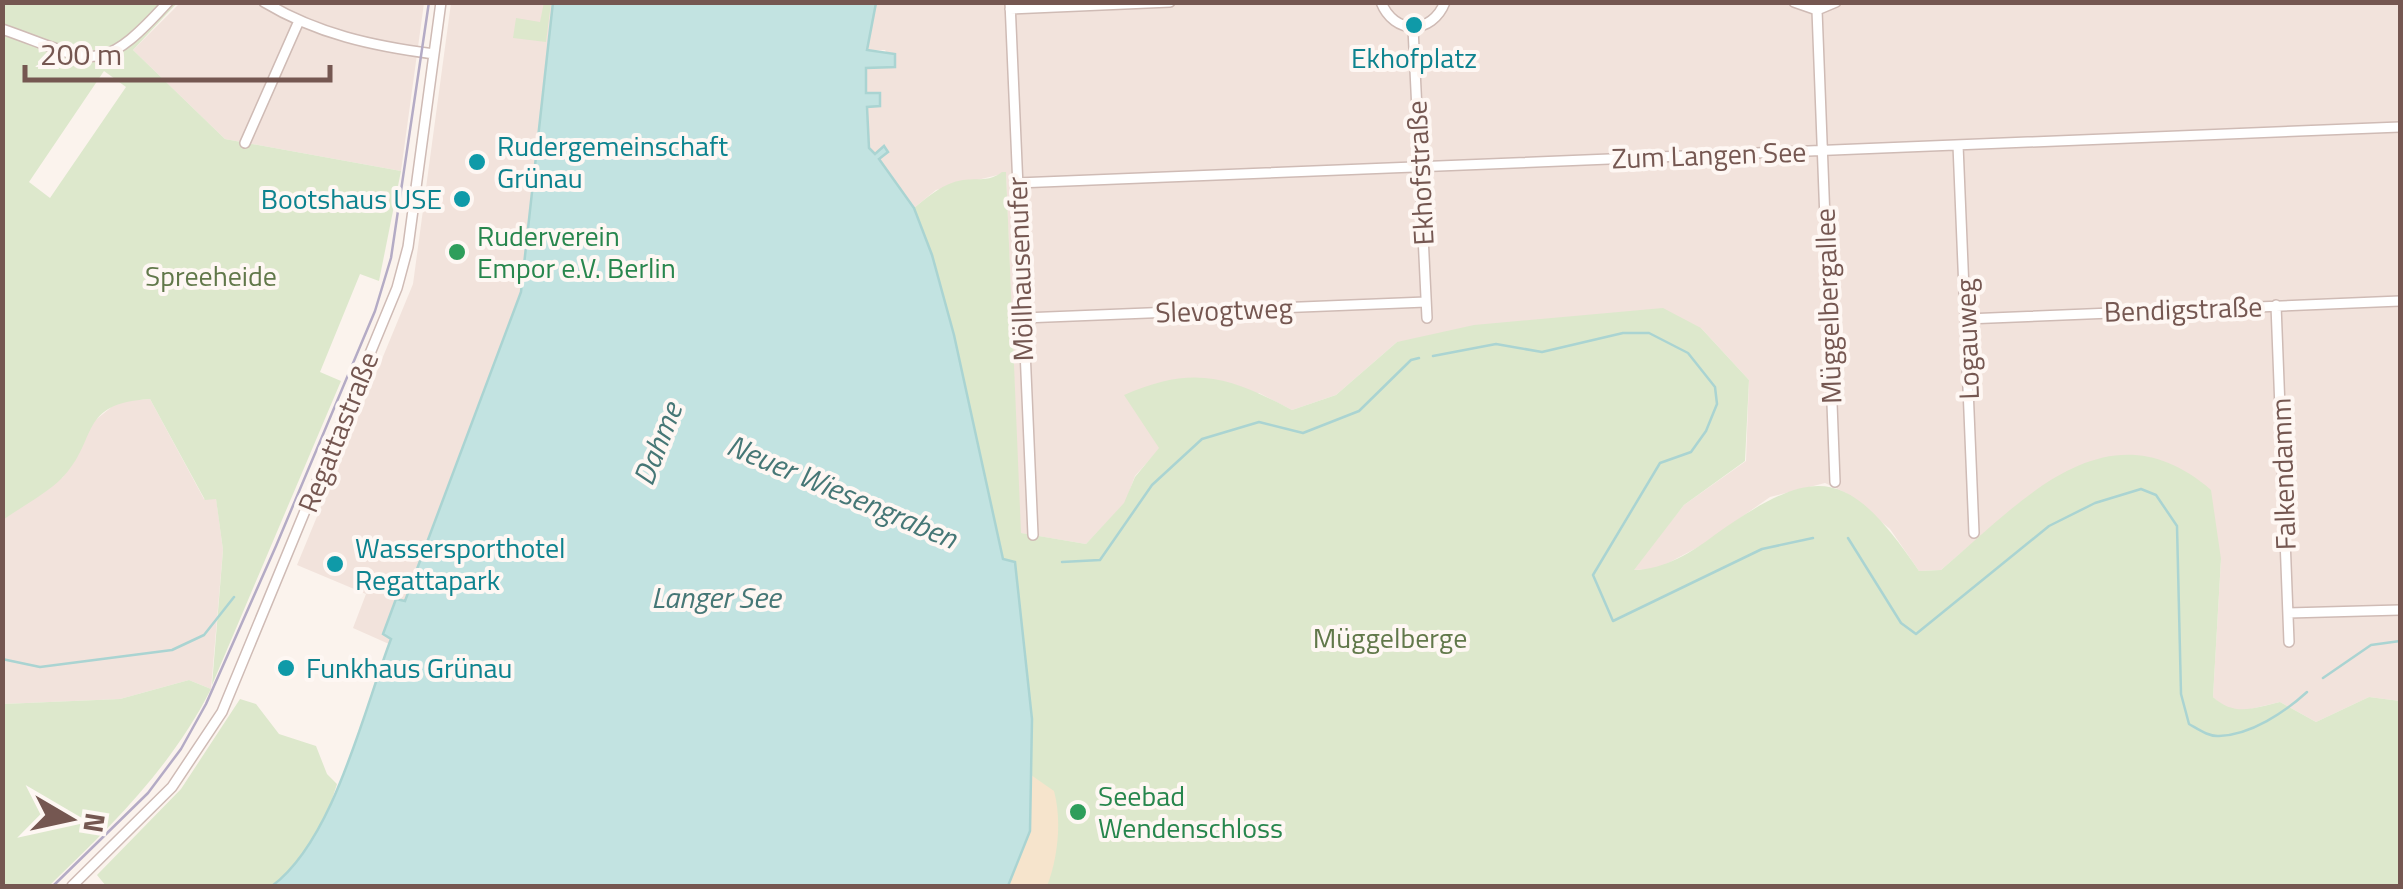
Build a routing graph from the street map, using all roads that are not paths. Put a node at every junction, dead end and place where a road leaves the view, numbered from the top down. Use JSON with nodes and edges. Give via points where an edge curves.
{"nodes":[{"id":1,"x":168,"y":2,"type":"edge"},
{"id":2,"x":264,"y":2,"type":"edge"},
{"id":3,"x":441,"y":2,"type":"edge"},
{"id":4,"x":1170,"y":2,"type":"edge"},
{"id":5,"x":1381,"y":2,"type":"edge"},
{"id":6,"x":1446,"y":2,"type":"edge"},
{"id":7,"x":1794,"y":2,"type":"edge"},
{"id":8,"x":1836,"y":2,"type":"edge"},
{"id":9,"x":1010,"y":6,"type":"edge"},
{"id":10,"x":1817,"y":10,"type":"junction"},
{"id":11,"x":298,"y":23,"type":"junction"},
{"id":12,"x":1413,"y":28,"type":"junction"},
{"id":13,"x":2,"y":29,"type":"edge"},
{"id":14,"x":434,"y":54,"type":"junction"},
{"id":15,"x":2400,"y":127,"type":"edge"},
{"id":16,"x":245,"y":143,"type":"dead end"},
{"id":17,"x":1958,"y":145,"type":"junction"},
{"id":18,"x":1822,"y":151,"type":"junction"},
{"id":19,"x":1419,"y":166,"type":"junction"},
{"id":20,"x":1017,"y":183,"type":"junction"},
{"id":21,"x":2401,"y":301,"type":"edge"},
{"id":22,"x":1426,"y":302,"type":"junction"},
{"id":23,"x":2276,"y":306,"type":"junction"},
{"id":24,"x":1022,"y":318,"type":"junction"},
{"id":25,"x":1427,"y":318,"type":"dead end"},
{"id":26,"x":1966,"y":319,"type":"junction"},
{"id":27,"x":1835,"y":482,"type":"dead end"},
{"id":28,"x":1974,"y":533,"type":"dead end"},
{"id":29,"x":1032,"y":535,"type":"dead end"},
{"id":30,"x":2400,"y":610,"type":"edge"},
{"id":31,"x":2288,"y":613,"type":"junction"},
{"id":32,"x":2289,"y":642,"type":"dead end"},
{"id":33,"x":72,"y":886,"type":"edge"}],
"edges":[{"from":1,"to":13,"type":"street","via":[[107,58]]},
{"from":2,"to":11,"type":"street"},
{"from":3,"to":14,"type":"street","name":"Regattastraße"},
{"from":4,"to":9,"type":"street"},
{"from":5,"to":12,"type":"street","via":[[1394,22]]},
{"from":6,"to":12,"type":"street","via":[[1434,21]]},
{"from":7,"to":10,"type":"street"},
{"from":8,"to":10,"type":"street"},
{"from":9,"to":20,"type":"street","name":"Möllhausenufer"},
{"from":10,"to":18,"type":"street","name":"Müggelbergallee"},
{"from":11,"to":14,"type":"street","via":[[350,40]]},
{"from":11,"to":16,"type":"street"},
{"from":12,"to":19,"type":"street","name":"Ekhofstraße"},
{"from":14,"to":33,"type":"street","name":"Regattastraße","via":[[397,288],[231,692],[172,787]]},
{"from":15,"to":17,"type":"street","name":"Zum Langen See"},
{"from":17,"to":18,"type":"street","name":"Zum Langen See"},
{"from":17,"to":26,"type":"street","name":"Logauweg"},
{"from":18,"to":19,"type":"street","name":"Zum Langen See"},
{"from":18,"to":27,"type":"street","name":"Müggelbergallee"},
{"from":19,"to":20,"type":"street","name":"Zum Langen See"},
{"from":19,"to":22,"type":"street","name":"Ekhofstraße"},
{"from":20,"to":24,"type":"street","name":"Möllhausenufer"},
{"from":21,"to":23,"type":"street","name":"Bendigstraße"},
{"from":22,"to":24,"type":"street","name":"Slevogtweg"},
{"from":22,"to":25,"type":"street","name":"Ekhofstraße"},
{"from":23,"to":26,"type":"street","name":"Bendigstraße"},
{"from":23,"to":31,"type":"street","name":"Falkendamm"},
{"from":24,"to":29,"type":"street","name":"Möllhausenufer"},
{"from":26,"to":28,"type":"street","name":"Logauweg"},
{"from":30,"to":31,"type":"street"},
{"from":31,"to":32,"type":"street","name":"Falkendamm"}]}
